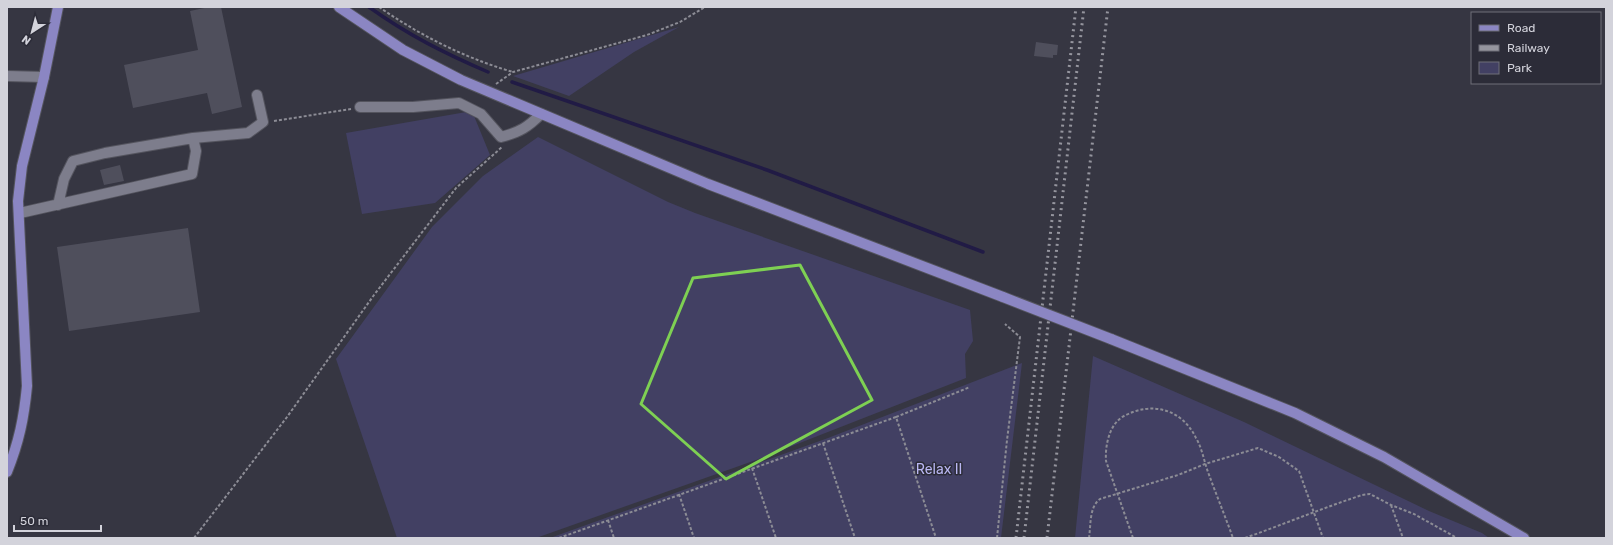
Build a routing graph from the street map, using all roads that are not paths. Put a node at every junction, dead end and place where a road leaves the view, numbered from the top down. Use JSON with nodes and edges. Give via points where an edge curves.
{"nodes":[{"id":1,"x":58,"y":7,"type":"edge"},
{"id":2,"x":338,"y":7,"type":"edge"},
{"id":3,"x":7,"y":76,"type":"edge"},
{"id":4,"x":44,"y":77,"type":"junction"},
{"id":5,"x":257,"y":95,"type":"dead end"},
{"id":6,"x":360,"y":107,"type":"road end"},
{"id":7,"x":542,"y":114,"type":"junction"},
{"id":8,"x":193,"y":138,"type":"junction"},
{"id":9,"x":58,"y":204,"type":"junction"},
{"id":10,"x":20,"y":213,"type":"junction"},
{"id":11,"x":7,"y":472,"type":"edge"},
{"id":12,"x":1524,"y":538,"type":"edge"}],
"edges":[{"from":1,"to":4,"type":"main road"},
{"from":2,"to":7,"type":"main road","via":[[403,50],[439,70]]},
{"from":3,"to":4,"type":"street"},
{"from":4,"to":10,"type":"main road","via":[[22,166],[18,201]]},
{"from":5,"to":8,"type":"street","via":[[263,122],[248,133]]},
{"from":6,"to":7,"type":"street","via":[[459,103],[481,114],[501,137],[519,132]]},
{"from":7,"to":12,"type":"main road","bridge":true,"via":[[708,184],[1111,339],[1295,413],[1384,457]]},
{"from":8,"to":9,"type":"street","via":[[73,161],[64,178]]},
{"from":8,"to":9,"type":"street","via":[[196,151],[192,174]]},
{"from":9,"to":10,"type":"street"},
{"from":10,"to":11,"type":"main road","via":[[27,386],[17,446]]}]}
